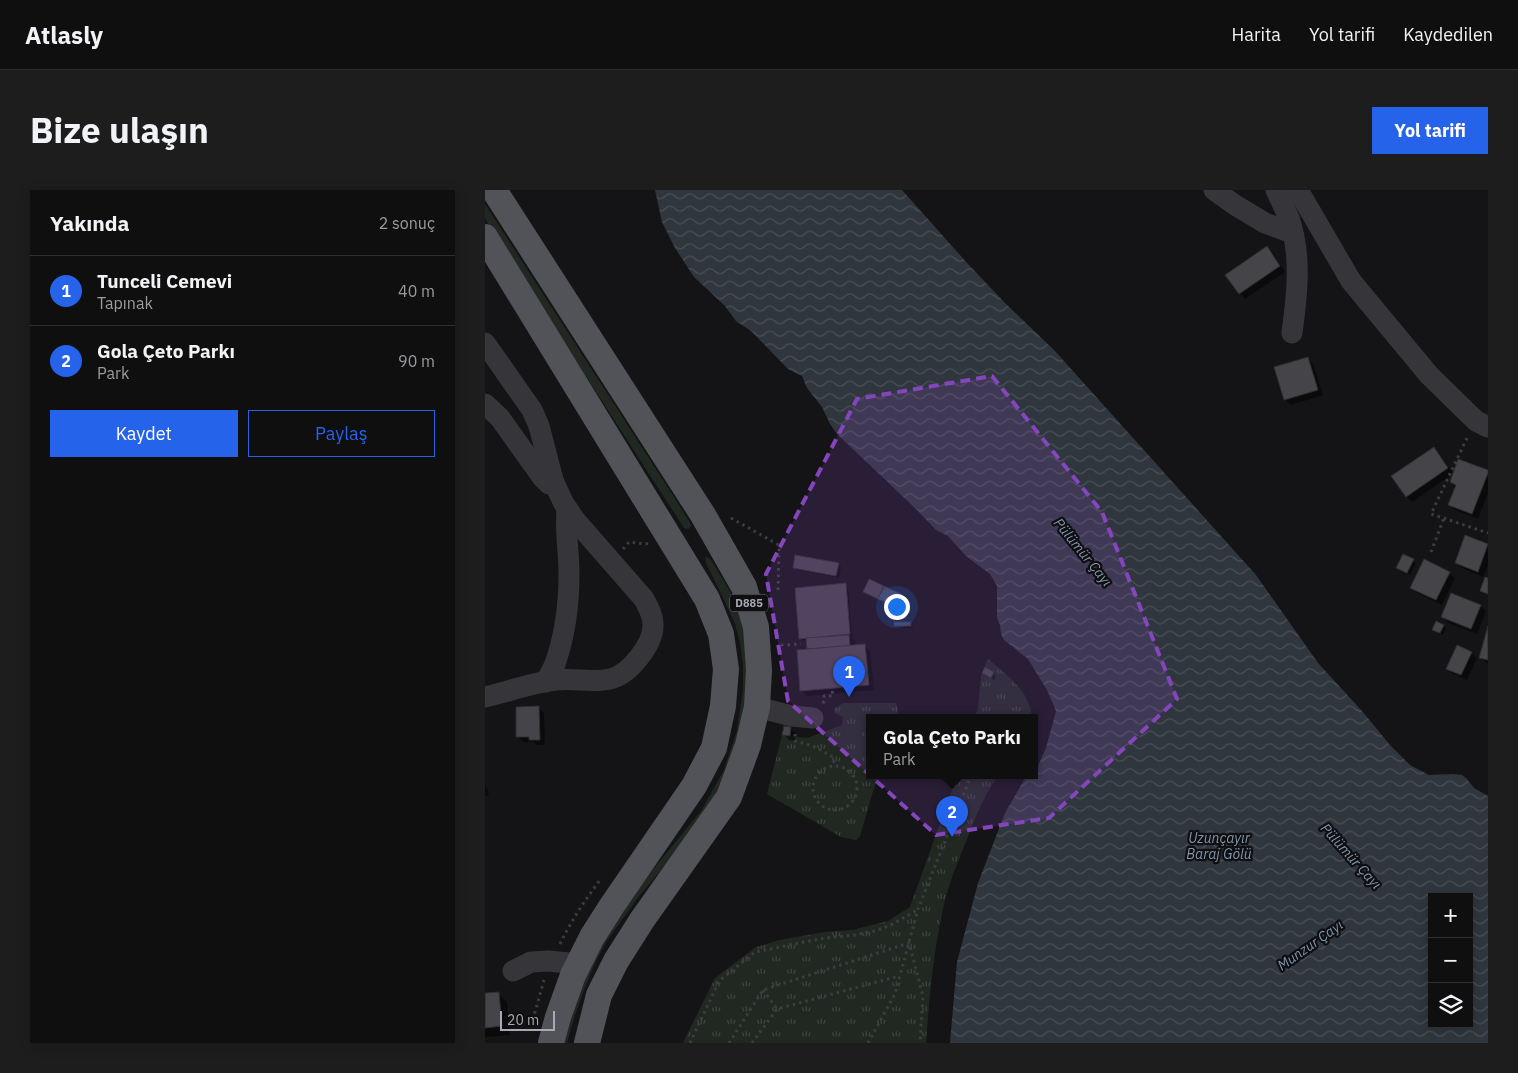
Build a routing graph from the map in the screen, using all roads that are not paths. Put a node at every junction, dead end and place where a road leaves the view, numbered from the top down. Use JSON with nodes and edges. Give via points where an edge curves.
{"nodes":[{"id":1,"x":494,"y":190,"type":"edge"},
{"id":2,"x":1214,"y":190,"type":"edge"},
{"id":3,"x":1276,"y":190,"type":"edge"},
{"id":4,"x":1298,"y":190,"type":"edge"},
{"id":5,"x":1292,"y":233,"type":"junction"},
{"id":6,"x":485,"y":237,"type":"edge"},
{"id":7,"x":1292,"y":333,"type":"dead end"},
{"id":8,"x":485,"y":343,"type":"edge"},
{"id":9,"x":485,"y":404,"type":"edge"},
{"id":10,"x":1482,"y":424,"type":"edge"},
{"id":11,"x":563,"y":500,"type":"junction"},
{"id":12,"x":546,"y":682,"type":"junction"},
{"id":13,"x":485,"y":697,"type":"edge"},
{"id":14,"x":757,"y":707,"type":"junction"},
{"id":15,"x":805,"y":718,"type":"road end"},
{"id":16,"x":579,"y":964,"type":"junction"},
{"id":17,"x":513,"y":971,"type":"dead end"},
{"id":18,"x":551,"y":1043,"type":"edge"},
{"id":19,"x":587,"y":1043,"type":"edge"}],
"edges":[{"from":1,"to":14,"type":"main road","number":"D885","via":[[703,515],[743,587],[756,627]]},
{"from":2,"to":5,"type":"street","via":[[1265,223]]},
{"from":3,"to":5,"type":"street"},
{"from":4,"to":10,"type":"street","via":[[1351,281],[1429,375]]},
{"from":5,"to":7,"type":"street","via":[[1298,286]]},
{"from":6,"to":16,"type":"main road","number":"D885","via":[[707,599],[721,634],[725,660],[723,706],[713,748],[694,786],[592,937]]},
{"from":8,"to":11,"type":"street","via":[[532,410],[553,480]]},
{"from":9,"to":11,"type":"street","via":[[500,418],[542,477]]},
{"from":11,"to":12,"type":"street","via":[[569,574],[567,602],[556,662]]},
{"from":11,"to":12,"type":"street","via":[[575,520],[643,599],[653,625],[646,647],[635,663],[619,676]]},
{"from":12,"to":13,"type":"street"},
{"from":14,"to":15,"type":"street"},
{"from":14,"to":19,"type":"main road","number":"D885","via":[[748,745],[729,797],[616,961],[599,995]]},
{"from":16,"to":17,"type":"street","via":[[531,962]]},
{"from":16,"to":18,"type":"main road","number":"D885"}]}
